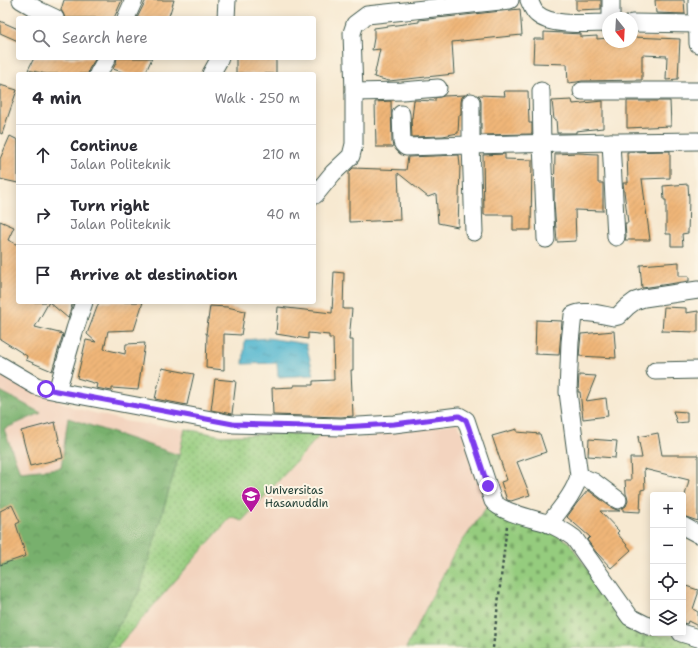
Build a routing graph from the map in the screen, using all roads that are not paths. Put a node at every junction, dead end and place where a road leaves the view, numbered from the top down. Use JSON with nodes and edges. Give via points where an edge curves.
{"nodes":[{"id":1,"x":22,"y":0,"type":"edge"},
{"id":2,"x":134,"y":0,"type":"edge"},
{"id":3,"x":227,"y":0,"type":"edge"},
{"id":4,"x":510,"y":0,"type":"edge"},
{"id":5,"x":529,"y":0,"type":"edge"},
{"id":6,"x":611,"y":0,"type":"edge"},
{"id":7,"x":697,"y":0,"type":"edge"},
{"id":8,"x":611,"y":12,"type":"edge"},
{"id":9,"x":51,"y":16,"type":"edge"},
{"id":10,"x":127,"y":16,"type":"edge"},
{"id":11,"x":226,"y":16,"type":"edge"},
{"id":12,"x":602,"y":23,"type":"edge"},
{"id":13,"x":638,"y":23,"type":"edge"},
{"id":14,"x":698,"y":24,"type":"edge"},
{"id":15,"x":698,"y":44,"type":"edge"},
{"id":16,"x":106,"y":60,"type":"edge"},
{"id":17,"x":219,"y":60,"type":"edge"},
{"id":18,"x":99,"y":72,"type":"edge"},
{"id":19,"x":212,"y":72,"type":"edge"},
{"id":20,"x":438,"y":88,"type":"dead end"},
{"id":21,"x":541,"y":91,"type":"dead end"},
{"id":22,"x":582,"y":91,"type":"dead end"},
{"id":23,"x":698,"y":91,"type":"edge"},
{"id":24,"x":354,"y":92,"type":"junction"},
{"id":25,"x":471,"y":102,"type":"dead end"},
{"id":26,"x":401,"y":114,"type":"dead end"},
{"id":27,"x":698,"y":141,"type":"edge"},
{"id":28,"x":611,"y":142,"type":"junction"},
{"id":29,"x":542,"y":144,"type":"junction"},
{"id":30,"x":471,"y":145,"type":"junction"},
{"id":31,"x":316,"y":194,"type":"edge"},
{"id":32,"x":474,"y":232,"type":"dead end"},
{"id":33,"x":616,"y":237,"type":"dead end"},
{"id":34,"x":546,"y":239,"type":"dead end"},
{"id":35,"x":698,"y":290,"type":"edge"},
{"id":36,"x":83,"y":304,"type":"edge"},
{"id":37,"x":0,"y":365,"type":"edge"},
{"id":38,"x":698,"y":370,"type":"edge"},
{"id":39,"x":655,"y":371,"type":"dead end"},
{"id":40,"x":57,"y":391,"type":"junction"},
{"id":41,"x":579,"y":476,"type":"junction"},
{"id":42,"x":618,"y":500,"type":"dead end"},
{"id":43,"x":549,"y":524,"type":"junction"},
{"id":44,"x":686,"y":528,"type":"edge"},
{"id":45,"x":698,"y":534,"type":"edge"},
{"id":46,"x":650,"y":626,"type":"edge"},
{"id":47,"x":686,"y":635,"type":"edge"},
{"id":48,"x":698,"y":638,"type":"edge"}],
"edges":[{"from":1,"to":9,"type":"street"},
{"from":2,"to":10,"type":"street"},
{"from":3,"to":11,"type":"street"},
{"from":4,"to":24,"type":"street","via":[[367,15],[355,24],[352,33]]},
{"from":5,"to":12,"type":"street","via":[[535,13],[545,20]]},
{"from":6,"to":8,"type":"street"},
{"from":7,"to":14,"type":"street"},
{"from":13,"to":14,"type":"street"},
{"from":14,"to":15,"type":"street"},
{"from":16,"to":18,"type":"street"},
{"from":17,"to":19,"type":"street"},
{"from":20,"to":24,"type":"street"},
{"from":21,"to":29,"type":"street"},
{"from":22,"to":23,"type":"street"},
{"from":24,"to":31,"type":"street","via":[[354,144],[351,156]]},
{"from":25,"to":30,"type":"street"},
{"from":26,"to":30,"type":"street","via":[[402,142],[406,147]]},
{"from":27,"to":28,"type":"street"},
{"from":28,"to":29,"type":"street"},
{"from":28,"to":33,"type":"street"},
{"from":29,"to":30,"type":"street"},
{"from":29,"to":34,"type":"street"},
{"from":30,"to":32,"type":"street"},
{"from":35,"to":41,"type":"street","via":[[644,298],[635,301],[616,317],[581,312],[573,314],[568,392]]},
{"from":36,"to":40,"type":"street"},
{"from":37,"to":40,"type":"street","via":[[36,386]]},
{"from":38,"to":39,"type":"street"},
{"from":40,"to":43,"type":"street","via":[[233,424],[341,427],[459,416],[466,420],[496,505]]},
{"from":41,"to":42,"type":"street","via":[[594,482]]},
{"from":41,"to":43,"type":"street","via":[[572,492]]},
{"from":43,"to":46,"type":"street","via":[[574,538],[630,617]]},
{"from":44,"to":45,"type":"street"},
{"from":47,"to":48,"type":"street"}]}
